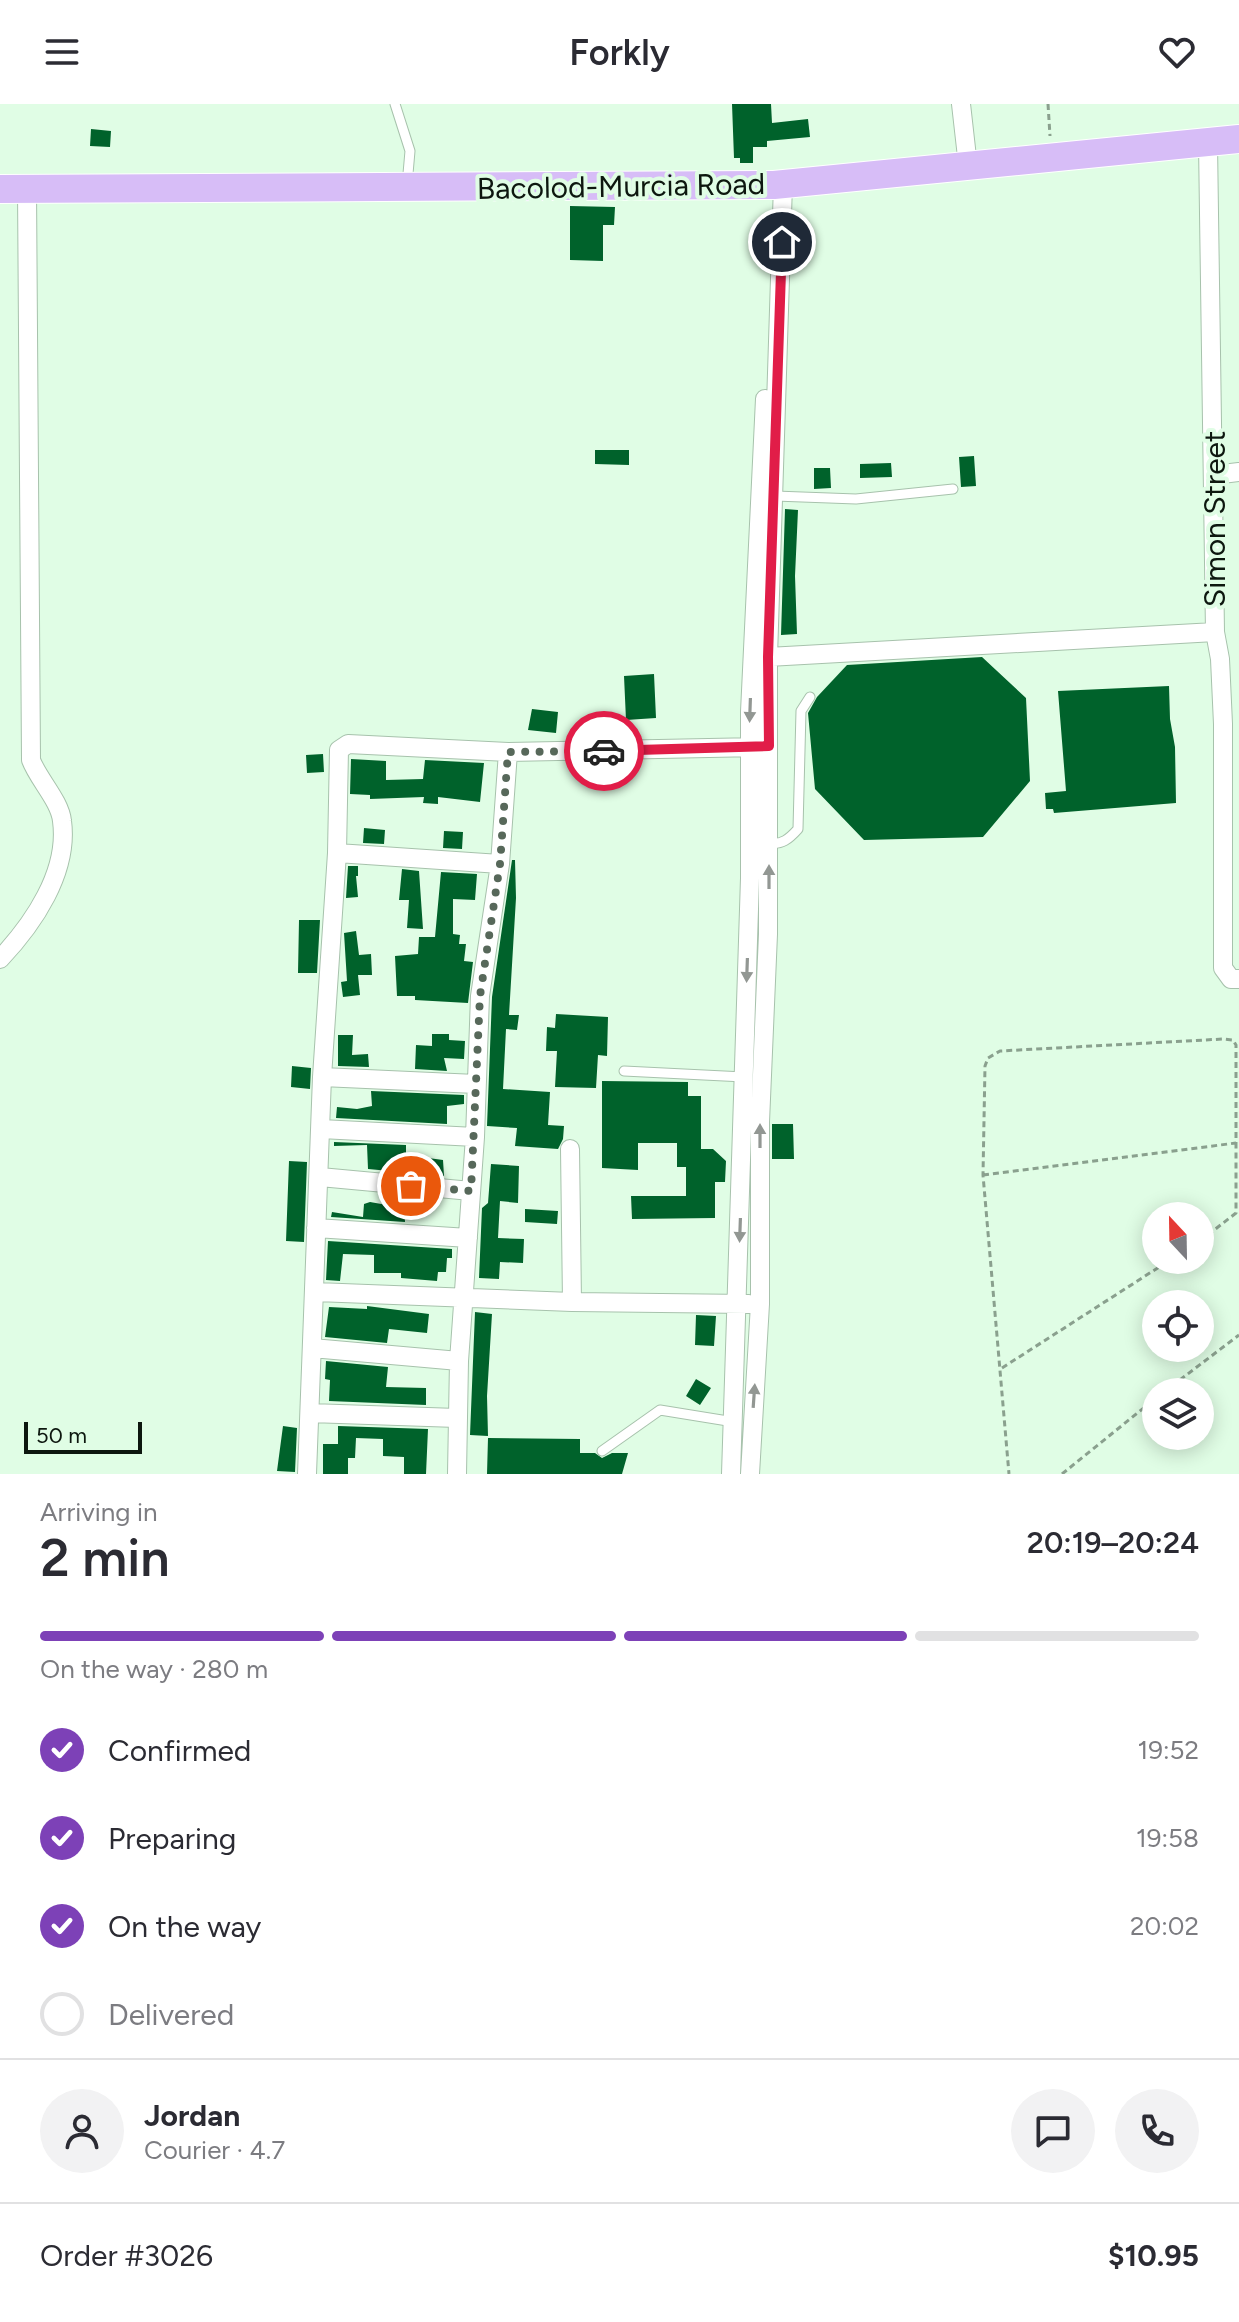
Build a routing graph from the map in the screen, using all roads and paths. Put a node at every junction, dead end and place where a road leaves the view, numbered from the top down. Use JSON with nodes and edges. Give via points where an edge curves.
{"nodes":[{"id":1,"x":395,"y":104,"type":"edge"},
{"id":2,"x":961,"y":104,"type":"edge"},
{"id":3,"x":1048,"y":104,"type":"edge"},
{"id":4,"x":1239,"y":139,"type":"edge"},
{"id":5,"x":1208,"y":143,"type":"junction"},
{"id":6,"x":1052,"y":159,"type":"junction"},
{"id":7,"x":968,"y":166,"type":"junction"},
{"id":8,"x":778,"y":184,"type":"junction"},
{"id":9,"x":14,"y":189,"type":"edge"},
{"id":10,"x":407,"y":189,"type":"junction"},
{"id":11,"x":1239,"y":472,"type":"edge"},
{"id":12,"x":768,"y":474,"type":"junction"},
{"id":13,"x":1214,"y":475,"type":"junction"},
{"id":14,"x":953,"y":489,"type":"dead end"},
{"id":15,"x":775,"y":496,"type":"junction"},
{"id":16,"x":1215,"y":632,"type":"junction"},
{"id":17,"x":768,"y":657,"type":"junction"},
{"id":18,"x":1239,"y":658,"type":"edge"},
{"id":19,"x":1220,"y":659,"type":"junction"},
{"id":20,"x":810,"y":697,"type":"dead end"},
{"id":21,"x":1231,"y":723,"type":"edge"},
{"id":22,"x":769,"y":746,"type":"junction"},
{"id":23,"x":749,"y":748,"type":"junction"},
{"id":24,"x":508,"y":752,"type":"junction"},
{"id":25,"x":1232,"y":789,"type":"edge"},
{"id":26,"x":769,"y":843,"type":"junction"},
{"id":27,"x":337,"y":853,"type":"junction"},
{"id":28,"x":500,"y":864,"type":"junction"},
{"id":29,"x":0,"y":959,"type":"edge"},
{"id":30,"x":1239,"y":979,"type":"edge"},
{"id":31,"x":624,"y":1071,"type":"dead end"},
{"id":32,"x":322,"y":1077,"type":"junction"},
{"id":33,"x":744,"y":1077,"type":"junction"},
{"id":34,"x":476,"y":1084,"type":"junction"},
{"id":35,"x":321,"y":1129,"type":"junction"},
{"id":36,"x":475,"y":1137,"type":"junction"},
{"id":37,"x":1236,"y":1143,"type":"junction"},
{"id":38,"x":570,"y":1149,"type":"dead end"},
{"id":39,"x":983,"y":1175,"type":"junction"},
{"id":40,"x":320,"y":1177,"type":"junction"},
{"id":41,"x":471,"y":1191,"type":"junction"},
{"id":42,"x":316,"y":1228,"type":"junction"},
{"id":43,"x":1214,"y":1230,"type":"edge"},
{"id":44,"x":468,"y":1238,"type":"junction"},
{"id":45,"x":1148,"y":1274,"type":"edge"},
{"id":46,"x":316,"y":1292,"type":"junction"},
{"id":47,"x":464,"y":1299,"type":"junction"},
{"id":48,"x":572,"y":1302,"type":"junction"},
{"id":49,"x":738,"y":1304,"type":"junction"},
{"id":50,"x":760,"y":1304,"type":"junction"},
{"id":51,"x":1239,"y":1335,"type":"edge"},
{"id":52,"x":312,"y":1348,"type":"junction"},
{"id":53,"x":459,"y":1361,"type":"junction"},
{"id":54,"x":1002,"y":1368,"type":"junction"},
{"id":55,"x":1182,"y":1378,"type":"edge"},
{"id":56,"x":1142,"y":1409,"type":"edge"},
{"id":57,"x":310,"y":1413,"type":"junction"},
{"id":58,"x":457,"y":1418,"type":"junction"},
{"id":59,"x":734,"y":1422,"type":"junction"},
{"id":60,"x":602,"y":1451,"type":"dead end"},
{"id":61,"x":740,"y":1473,"type":"edge"},
{"id":62,"x":307,"y":1474,"type":"edge"},
{"id":63,"x":457,"y":1474,"type":"edge"},
{"id":64,"x":1009,"y":1474,"type":"edge"},
{"id":65,"x":1062,"y":1474,"type":"edge"}],
"edges":[{"from":1,"to":10,"type":"lane","via":[[410,151]]},
{"from":2,"to":7,"type":"street"},
{"from":3,"to":6,"type":"path"},
{"from":4,"to":5,"type":"main road","name":"Bacolod-Murcia Road"},
{"from":5,"to":6,"type":"main road","name":"Bacolod-Murcia Road"},
{"from":5,"to":13,"type":"street","name":"Simon Street"},
{"from":6,"to":7,"type":"main road","name":"Bacolod-Murcia Road"},
{"from":7,"to":8,"type":"main road","name":"Bacolod-Murcia Road"},
{"from":8,"to":10,"type":"main road","name":"Bacolod-Murcia Road"},
{"from":8,"to":12,"type":"street"},
{"from":9,"to":10,"type":"main road","name":"Bacolod-Murcia Road"},
{"from":9,"to":29,"type":"street","via":[[31,760],[62,818],[62,852],[27,930]]},
{"from":11,"to":13,"type":"street"},
{"from":12,"to":15,"type":"street"},
{"from":12,"to":23,"type":"street","one_way":true},
{"from":13,"to":16,"type":"street","name":"Simon Street"},
{"from":14,"to":15,"type":"lane","via":[[856,499]]},
{"from":15,"to":17,"type":"street"},
{"from":16,"to":17,"type":"street"},
{"from":16,"to":19,"type":"street","name":"Simon Street"},
{"from":17,"to":22,"type":"street"},
{"from":18,"to":19,"type":"street"},
{"from":19,"to":21,"type":"street","name":"Simon Street"},
{"from":20,"to":26,"type":"lane","via":[[801,711],[798,829],[788,840]]},
{"from":21,"to":25,"type":"street","name":"Simon Street"},
{"from":22,"to":23,"type":"street"},
{"from":22,"to":26,"type":"street"},
{"from":23,"to":24,"type":"street"},
{"from":23,"to":33,"type":"street","one_way":true},
{"from":24,"to":27,"type":"street","via":[[348,744],[338,758]]},
{"from":24,"to":28,"type":"street"},
{"from":25,"to":30,"type":"street","name":"Simon Street","via":[[1223,968],[1231,979]]},
{"from":50,"to":26,"type":"street","one_way":true},
{"from":27,"to":28,"type":"street"},
{"from":27,"to":32,"type":"street"},
{"from":28,"to":34,"type":"street","via":[[480,996]]},
{"from":31,"to":33,"type":"lane"},
{"from":32,"to":34,"type":"street"},
{"from":32,"to":35,"type":"street"},
{"from":33,"to":49,"type":"street","one_way":true},
{"from":34,"to":36,"type":"street"},
{"from":35,"to":36,"type":"street"},
{"from":35,"to":40,"type":"street"},
{"from":36,"to":41,"type":"street"},
{"from":37,"to":39,"type":"path"},
{"from":37,"to":39,"type":"path","via":[[1233,1040],[1000,1051],[985,1066]]},
{"from":37,"to":43,"type":"path","via":[[1236,1213]]},
{"from":38,"to":48,"type":"street"},
{"from":39,"to":54,"type":"path"},
{"from":40,"to":41,"type":"street"},
{"from":40,"to":42,"type":"street"},
{"from":41,"to":44,"type":"street"},
{"from":42,"to":44,"type":"street"},
{"from":42,"to":46,"type":"street"},
{"from":44,"to":47,"type":"street"},
{"from":45,"to":54,"type":"path"},
{"from":46,"to":47,"type":"street"},
{"from":46,"to":52,"type":"street"},
{"from":47,"to":48,"type":"street"},
{"from":47,"to":53,"type":"street"},
{"from":48,"to":49,"type":"street"},
{"from":49,"to":50,"type":"street"},
{"from":49,"to":59,"type":"street"},
{"from":61,"to":50,"type":"street","one_way":true},
{"from":51,"to":55,"type":"path"},
{"from":52,"to":53,"type":"street"},
{"from":52,"to":57,"type":"street"},
{"from":53,"to":58,"type":"street"},
{"from":54,"to":64,"type":"path"},
{"from":56,"to":65,"type":"path"},
{"from":57,"to":58,"type":"street"},
{"from":57,"to":62,"type":"street"},
{"from":58,"to":63,"type":"street"},
{"from":59,"to":60,"type":"lane","via":[[660,1410]]},
{"from":59,"to":61,"type":"street"}]}
